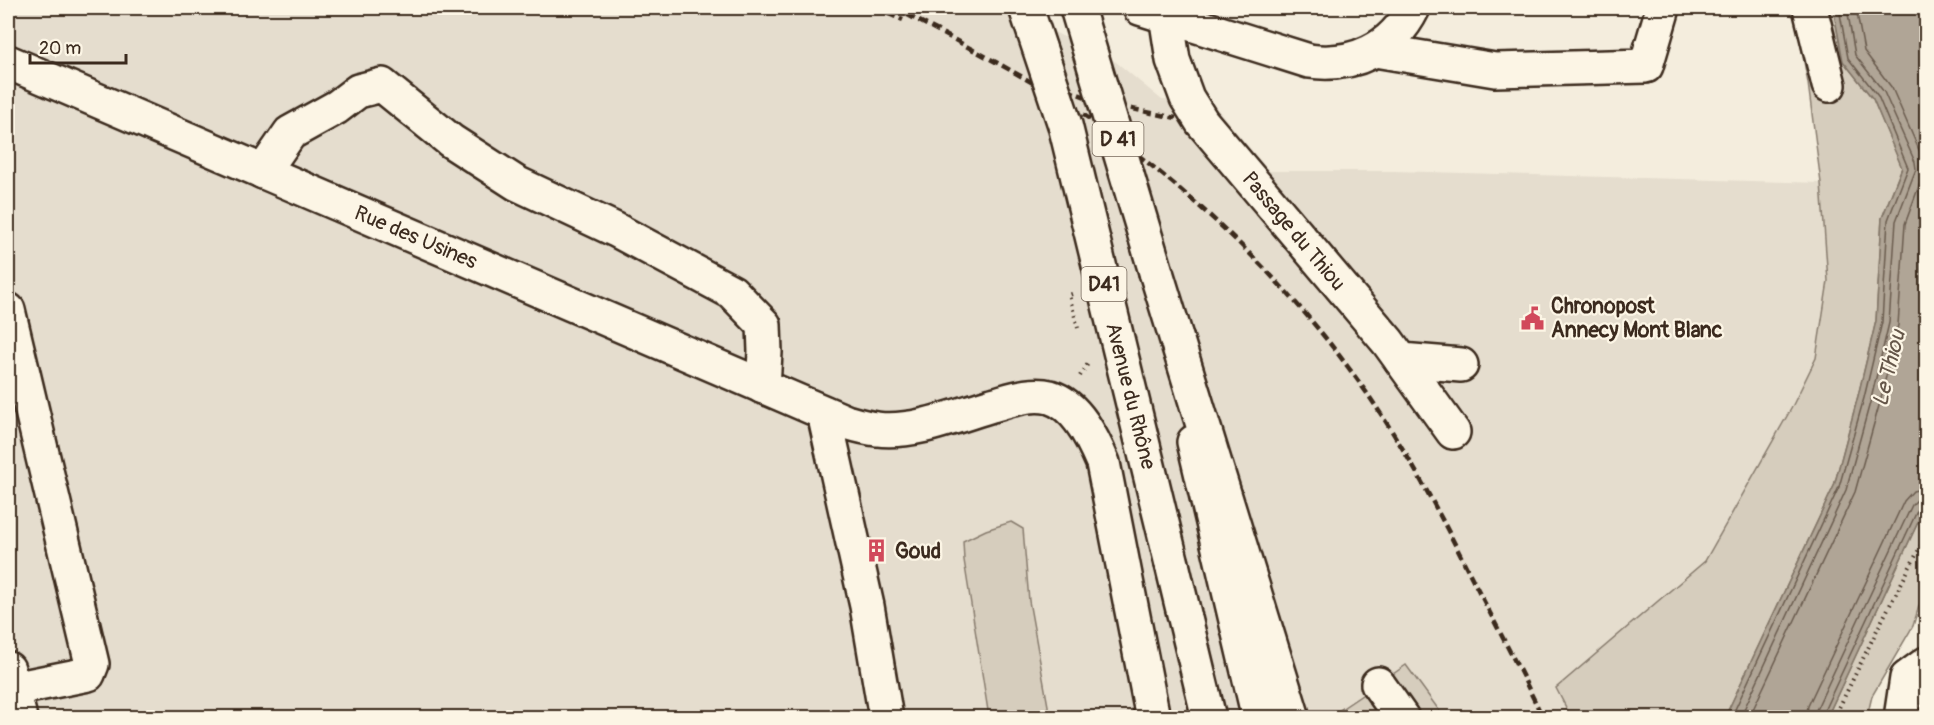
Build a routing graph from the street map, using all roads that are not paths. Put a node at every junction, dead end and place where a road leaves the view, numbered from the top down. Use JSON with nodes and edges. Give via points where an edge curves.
{"nodes":[{"id":1,"x":1026,"y":8,"type":"edge"},
{"id":2,"x":1077,"y":8,"type":"edge"},
{"id":3,"x":1413,"y":8,"type":"edge"},
{"id":4,"x":1663,"y":8,"type":"edge"},
{"id":5,"x":1810,"y":8,"type":"edge"},
{"id":6,"x":1153,"y":11,"type":"edge"},
{"id":7,"x":1375,"y":50,"type":"junction"},
{"id":8,"x":8,"y":62,"type":"edge"},
{"id":9,"x":1829,"y":85,"type":"dead end"},
{"id":10,"x":263,"y":172,"type":"junction"},
{"id":11,"x":1156,"y":272,"type":"junction"},
{"id":12,"x":8,"y":310,"type":"edge"},
{"id":13,"x":1401,"y":360,"type":"junction"},
{"id":14,"x":1461,"y":365,"type":"dead end"},
{"id":15,"x":763,"y":387,"type":"junction"},
{"id":16,"x":824,"y":413,"type":"junction"},
{"id":17,"x":1453,"y":432,"type":"dead end"},
{"id":18,"x":1926,"y":664,"type":"edge"},
{"id":19,"x":1378,"y":684,"type":"dead end"},
{"id":20,"x":14,"y":692,"type":"edge"},
{"id":21,"x":886,"y":717,"type":"edge"},
{"id":22,"x":1153,"y":717,"type":"edge"},
{"id":23,"x":1209,"y":717,"type":"edge"},
{"id":24,"x":1258,"y":717,"type":"edge"},
{"id":25,"x":1293,"y":717,"type":"edge"},
{"id":26,"x":1402,"y":717,"type":"edge"},
{"id":27,"x":1901,"y":717,"type":"edge"}],
"edges":[{"from":1,"to":23,"type":"main road","name":"Avenue du Rhône","number":"D41","bridge":true,"via":[[1065,125],[1087,210]]},
{"from":2,"to":11,"type":"main road","number":"D 41","bridge":true},
{"from":3,"to":7,"type":"main road","via":[[1396,33]]},
{"from":4,"to":7,"type":"main road","via":[[1646,66],[1495,70]]},
{"from":5,"to":9,"type":"main road"},
{"from":6,"to":7,"type":"main road","via":[[1308,61],[1344,62]]},
{"from":6,"to":13,"type":"main road","name":"Passage du Thiou","via":[[1187,98],[1202,122]]},
{"from":8,"to":10,"type":"main road","name":"Rue des Usines"},
{"from":10,"to":15,"type":"main road","name":"Rue des Usines"},
{"from":10,"to":15,"type":"main road","via":[[290,133],[358,91],[382,84],[451,141],[516,183],[616,230],[732,292],[764,325]]},
{"from":11,"to":24,"type":"main road"},
{"from":11,"to":25,"type":"main road"},
{"from":12,"to":20,"type":"main road","via":[[92,664],[88,674]]},
{"from":13,"to":14,"type":"main road"},
{"from":13,"to":17,"type":"main road","name":"Passage du Thiou"},
{"from":15,"to":16,"type":"main road","name":"Rue des Usines"},
{"from":16,"to":21,"type":"main road","via":[[861,577]]},
{"from":16,"to":22,"type":"main road","name":"Rue des Usines","via":[[879,430],[917,426],[1032,395],[1051,398],[1072,411],[1103,463]]},
{"from":18,"to":27,"type":"main road","via":[[1907,678]]},
{"from":19,"to":26,"type":"main road"}]}
